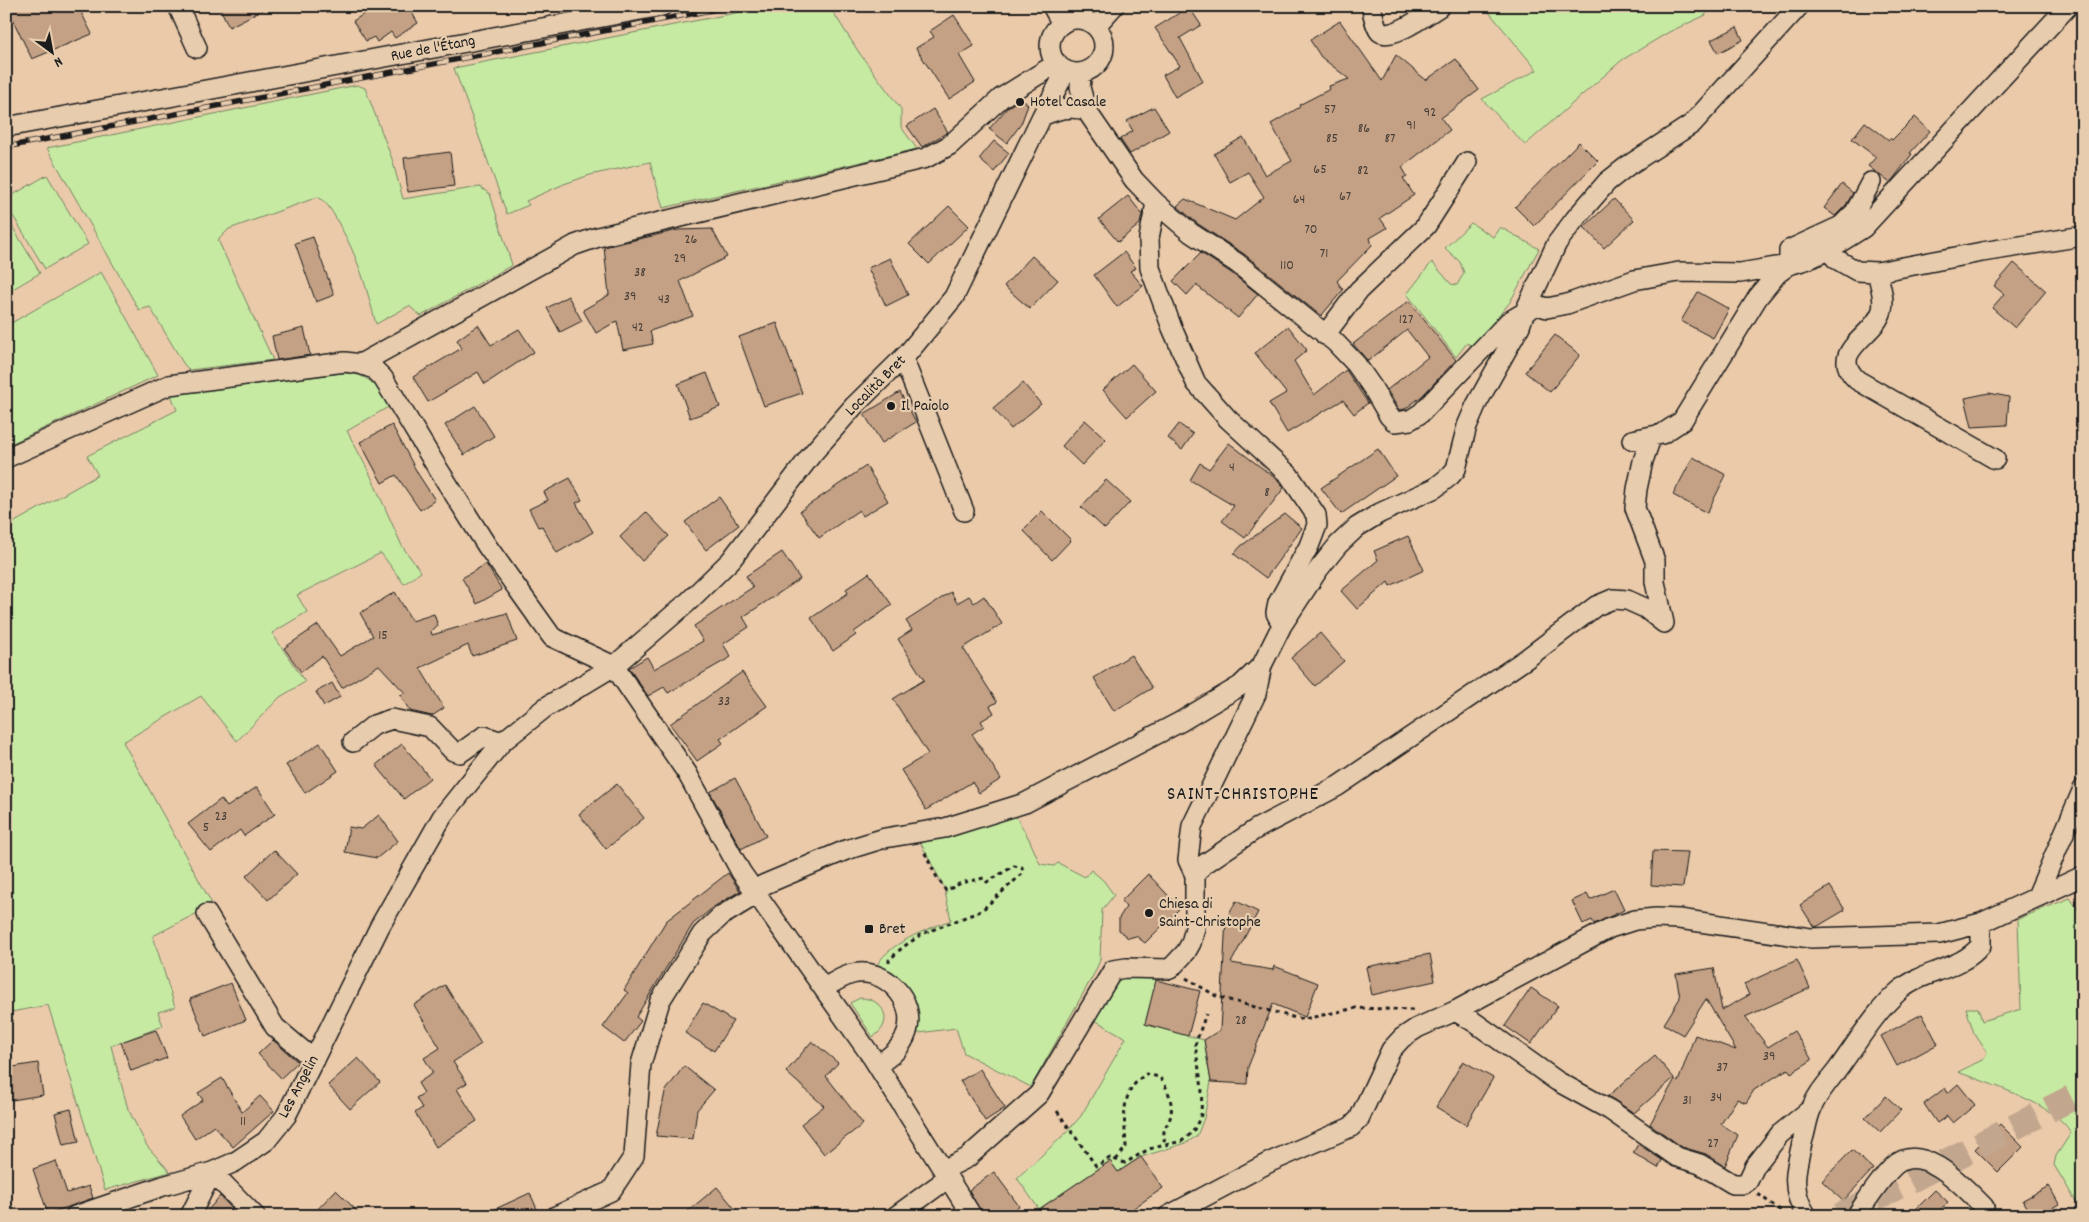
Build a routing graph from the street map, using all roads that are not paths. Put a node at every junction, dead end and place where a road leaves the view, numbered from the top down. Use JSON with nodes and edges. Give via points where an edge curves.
{"nodes":[{"id":1,"x":178,"y":6,"type":"edge"},
{"id":2,"x":662,"y":6,"type":"edge"},
{"id":3,"x":1052,"y":6,"type":"edge"},
{"id":4,"x":1114,"y":6,"type":"edge"},
{"id":5,"x":1371,"y":6,"type":"edge"},
{"id":6,"x":1799,"y":6,"type":"edge"},
{"id":7,"x":2068,"y":6,"type":"edge"},
{"id":8,"x":1439,"y":7,"type":"edge"},
{"id":9,"x":1062,"y":24,"type":"junction"},
{"id":10,"x":1096,"y":26,"type":"junction"},
{"id":11,"x":197,"y":48,"type":"dead end"},
{"id":12,"x":1068,"y":69,"type":"junction"},
{"id":13,"x":1086,"y":110,"type":"junction"},
{"id":14,"x":1042,"y":116,"type":"junction"},
{"id":15,"x":6,"y":127,"type":"edge"},
{"id":16,"x":1467,"y":162,"type":"dead end"},
{"id":17,"x":1871,"y":182,"type":"dead end"},
{"id":18,"x":1156,"y":203,"type":"junction"},
{"id":19,"x":2083,"y":236,"type":"edge"},
{"id":20,"x":1828,"y":250,"type":"junction"},
{"id":21,"x":1789,"y":265,"type":"junction"},
{"id":22,"x":1877,"y":272,"type":"junction"},
{"id":23,"x":1525,"y":311,"type":"junction"},
{"id":24,"x":1325,"y":335,"type":"junction"},
{"id":25,"x":903,"y":358,"type":"junction"},
{"id":26,"x":360,"y":364,"type":"junction"},
{"id":27,"x":1651,"y":438,"type":"junction"},
{"id":28,"x":1632,"y":440,"type":"dead end"},
{"id":29,"x":6,"y":458,"type":"edge"},
{"id":30,"x":1995,"y":460,"type":"dead end"},
{"id":31,"x":964,"y":511,"type":"dead end"},
{"id":32,"x":1282,"y":625,"type":"junction"},
{"id":33,"x":620,"y":662,"type":"junction"},
{"id":34,"x":1262,"y":665,"type":"junction"},
{"id":35,"x":353,"y":742,"type":"dead end"},
{"id":36,"x":502,"y":742,"type":"junction"},
{"id":37,"x":2083,"y":789,"type":"edge"},
{"id":38,"x":1195,"y":875,"type":"junction"},
{"id":39,"x":2083,"y":876,"type":"edge"},
{"id":40,"x":757,"y":894,"type":"junction"},
{"id":41,"x":2037,"y":896,"type":"junction"},
{"id":42,"x":207,"y":914,"type":"dead end"},
{"id":43,"x":1980,"y":923,"type":"junction"},
{"id":44,"x":824,"y":988,"type":"junction"},
{"id":45,"x":1455,"y":1011,"type":"junction"},
{"id":46,"x":314,"y":1060,"type":"junction"},
{"id":47,"x":877,"y":1065,"type":"junction"},
{"id":48,"x":1811,"y":1109,"type":"junction"},
{"id":49,"x":212,"y":1172,"type":"junction"},
{"id":50,"x":946,"y":1176,"type":"junction"},
{"id":51,"x":1984,"y":1206,"type":"dead end"},
{"id":52,"x":75,"y":1216,"type":"edge"},
{"id":53,"x":190,"y":1216,"type":"edge"},
{"id":54,"x":254,"y":1216,"type":"edge"},
{"id":55,"x":556,"y":1216,"type":"edge"},
{"id":56,"x":896,"y":1216,"type":"edge"},
{"id":57,"x":972,"y":1216,"type":"edge"},
{"id":58,"x":1168,"y":1216,"type":"edge"},
{"id":59,"x":1807,"y":1216,"type":"edge"},
{"id":60,"x":1856,"y":1216,"type":"edge"}],
"edges":[{"from":1,"to":11,"type":"street"},
{"from":2,"to":15,"type":"street","name":"Rue de l'Étang"},
{"from":3,"to":9,"type":"street"},
{"from":4,"to":10,"type":"street"},
{"from":5,"to":8,"type":"street","via":[[1378,30],[1383,34],[1402,29]]},
{"from":6,"to":23,"type":"street","via":[[1692,124],[1626,166],[1607,182],[1557,243]]},
{"from":7,"to":20,"type":"street","via":[[1863,228]]},
{"from":9,"to":10,"type":"street","via":[[1080,18]]},
{"from":9,"to":12,"type":"street","via":[[1051,38],[1052,54]]},
{"from":10,"to":12,"type":"street","via":[[1102,33],[1105,50],[1097,65]]},
{"from":12,"to":13,"type":"street","via":[[1080,87]]},
{"from":12,"to":14,"type":"street","name":"Località Bret"},
{"from":12,"to":26,"type":"street","via":[[1001,98],[950,145],[926,158],[575,245]]},
{"from":13,"to":14,"type":"street","via":[[1059,108]]},
{"from":13,"to":18,"type":"street","via":[[1134,180]]},
{"from":14,"to":25,"type":"street","name":"Località Bret","via":[[954,297]]},
{"from":16,"to":24,"type":"street","via":[[1426,226],[1358,290]]},
{"from":17,"to":21,"type":"street","via":[[1855,212],[1842,226],[1789,250]]},
{"from":18,"to":24,"type":"street","via":[[1191,233],[1238,262]]},
{"from":18,"to":32,"type":"street","via":[[1149,238],[1150,268],[1196,383],[1228,419],[1289,475],[1316,515],[1317,526],[1309,546],[1278,603],[1276,613]]},
{"from":19,"to":22,"type":"street"},
{"from":20,"to":21,"type":"street"},
{"from":20,"to":22,"type":"street","via":[[1836,259],[1857,271]]},
{"from":21,"to":23,"type":"street","via":[[1740,273],[1680,272],[1634,280],[1567,304],[1547,308],[1537,305]]},
{"from":21,"to":27,"type":"street","via":[[1758,297],[1682,421]]},
{"from":22,"to":30,"type":"street","via":[[1884,300],[1882,311],[1878,321],[1851,350],[1847,362],[1849,372],[1857,380]]},
{"from":23,"to":24,"type":"street","via":[[1508,322],[1421,413],[1402,422],[1395,422],[1389,416],[1356,364]]},
{"from":23,"to":32,"type":"street","via":[[1476,406],[1456,468],[1450,476],[1435,488],[1380,513],[1358,527],[1318,570]]},
{"from":25,"to":31,"type":"street"},
{"from":25,"to":33,"type":"street","name":"Località Bret","via":[[854,406],[812,454],[731,560]]},
{"from":26,"to":29,"type":"street","via":[[345,362],[169,385]]},
{"from":26,"to":33,"type":"street","via":[[374,369],[383,378],[487,546],[552,637]]},
{"from":27,"to":28,"type":"street"},
{"from":27,"to":38,"type":"street","via":[[1643,461],[1635,508],[1655,561],[1655,582],[1664,624],[1645,608],[1627,600],[1613,599],[1596,606],[1526,659],[1346,780],[1256,829],[1204,865]]},
{"from":32,"to":34,"type":"street"},
{"from":33,"to":36,"type":"street","name":"Località Bret","via":[[546,707]]},
{"from":33,"to":40,"type":"street","via":[[728,850]]},
{"from":34,"to":38,"type":"street","via":[[1256,694],[1192,826],[1188,860]]},
{"from":34,"to":40,"type":"street","via":[[1240,686],[1180,722],[1024,803],[945,828],[885,838],[846,850],[763,886]]},
{"from":35,"to":36,"type":"street","via":[[374,725],[392,718],[430,727],[453,751],[460,753],[484,736]]},
{"from":36,"to":46,"type":"street","name":"Les Angelin","via":[[442,817],[380,926]]},
{"from":37,"to":41,"type":"street"},
{"from":38,"to":50,"type":"street","via":[[1195,928],[1186,952],[1170,969],[1113,970],[1039,1094],[967,1158],[951,1166]]},
{"from":39,"to":41,"type":"street"},
{"from":40,"to":44,"type":"street"},
{"from":40,"to":55,"type":"street","via":[[721,916],[702,934],[660,1001],[641,1064],[634,1156],[611,1191]]},
{"from":41,"to":43,"type":"street"},
{"from":42,"to":46,"type":"street","via":[[276,1027]]},
{"from":43,"to":45,"type":"street","via":[[1939,934],[1810,938],[1679,919],[1635,920],[1610,928]]},
{"from":43,"to":48,"type":"street","via":[[1981,945],[1976,952],[1900,991],[1873,1022]]},
{"from":44,"to":47,"type":"street"},
{"from":44,"to":47,"type":"street","via":[[853,974],[868,973],[896,987],[908,1015],[907,1031],[901,1045]]},
{"from":45,"to":48,"type":"street","via":[[1677,1157],[1700,1164],[1733,1184],[1748,1181],[1755,1166],[1780,1134]]},
{"from":45,"to":58,"type":"street","via":[[1417,1028],[1391,1050],[1359,1118],[1350,1127],[1270,1162]]},
{"from":46,"to":49,"type":"street","name":"Les Angelin","via":[[286,1116],[266,1141],[235,1162]]},
{"from":47,"to":50,"type":"street"},
{"from":48,"to":59,"type":"street","via":[[1795,1186]]},
{"from":49,"to":52,"type":"street","name":"Les Angelin"},
{"from":49,"to":53,"type":"street"},
{"from":49,"to":54,"type":"street"},
{"from":50,"to":56,"type":"street"},
{"from":50,"to":57,"type":"street"},
{"from":51,"to":60,"type":"street","via":[[1958,1182],[1925,1159],[1916,1158],[1904,1159],[1895,1165]]}]}
